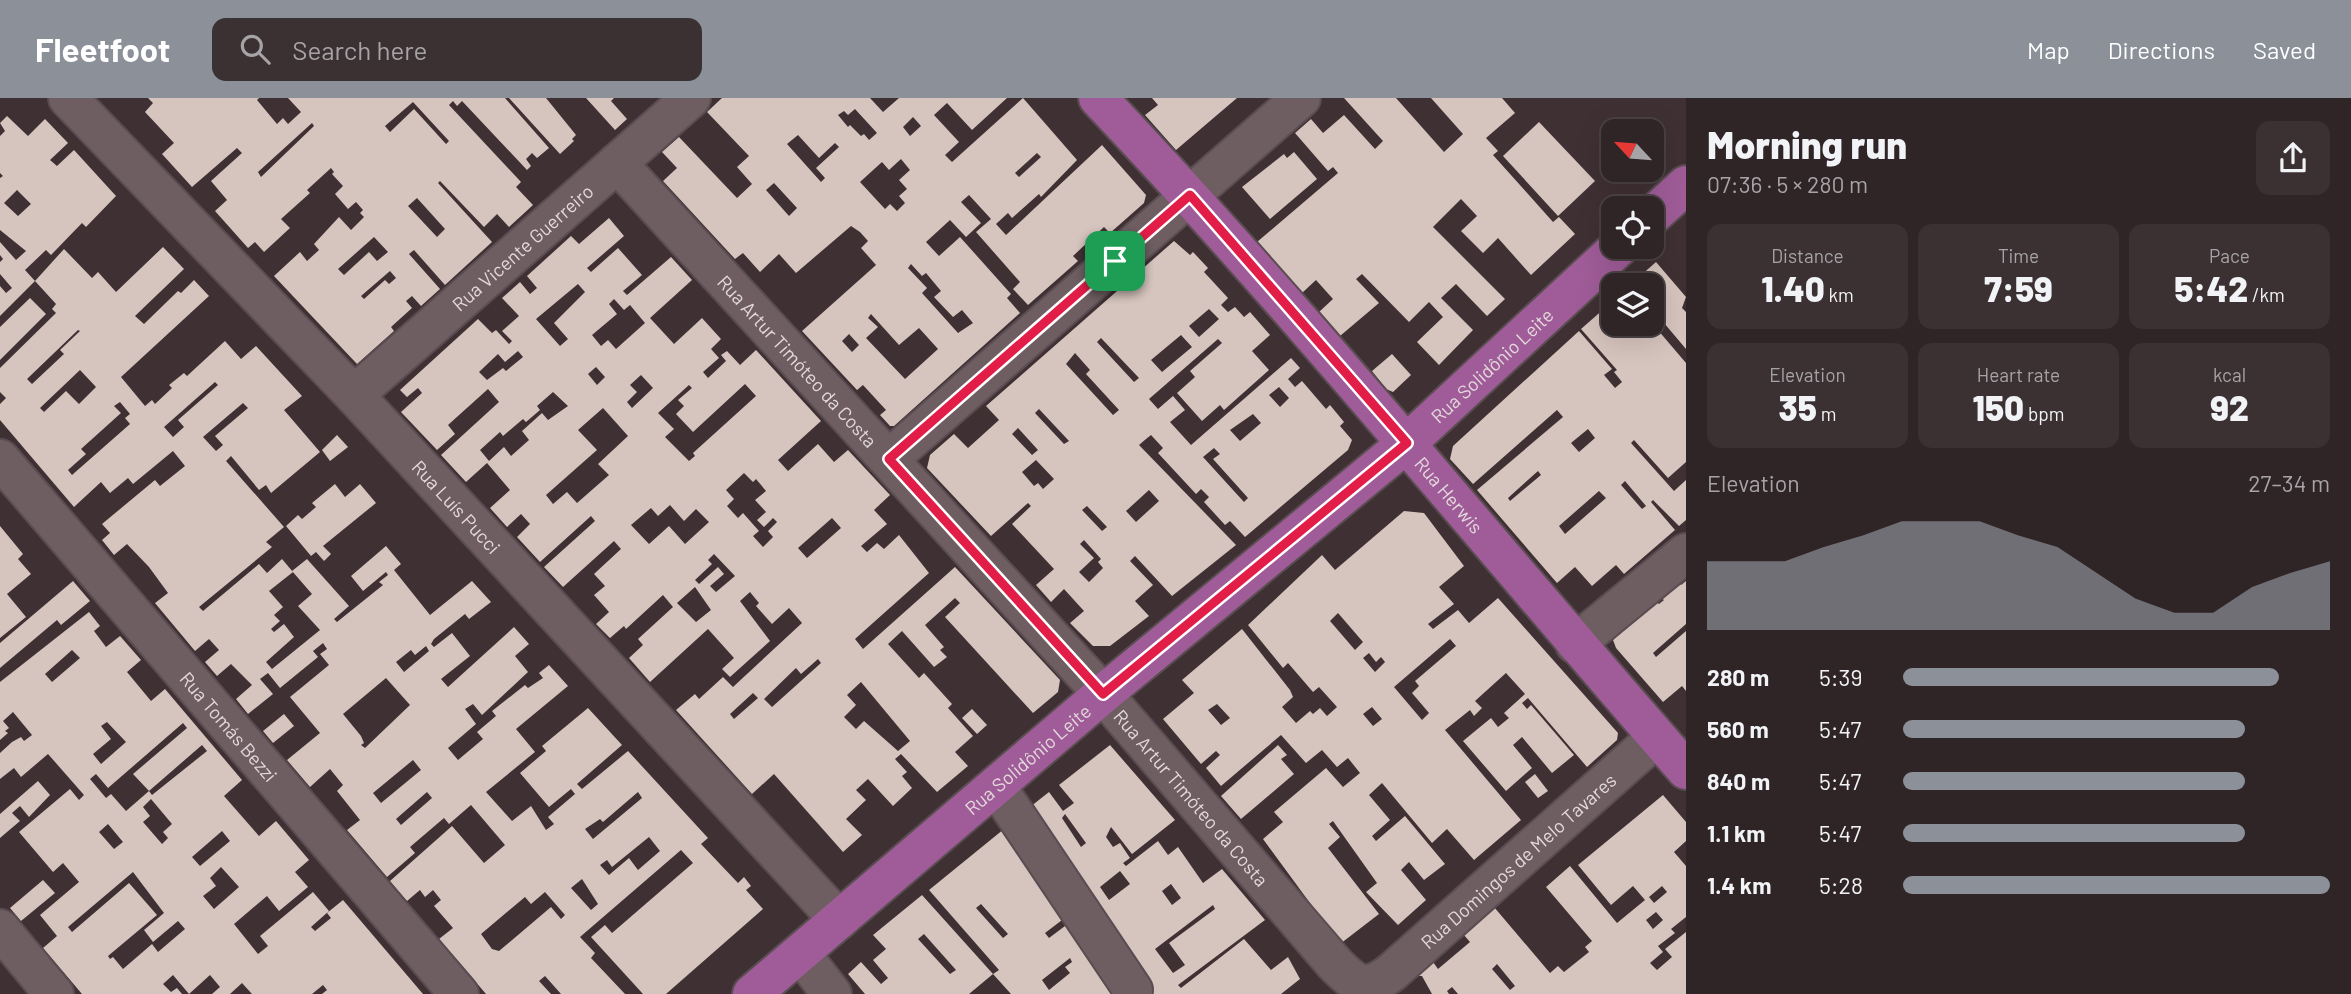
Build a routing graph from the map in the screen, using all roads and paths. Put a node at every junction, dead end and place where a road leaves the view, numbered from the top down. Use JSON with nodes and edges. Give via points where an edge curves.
{"nodes":[{"id":1,"x":68,"y":98,"type":"edge"},
{"id":2,"x":691,"y":98,"type":"edge"},
{"id":3,"x":1098,"y":98,"type":"edge"},
{"id":4,"x":1301,"y":98,"type":"edge"},
{"id":5,"x":617,"y":163,"type":"junction"},
{"id":6,"x":1686,"y":185,"type":"edge"},
{"id":7,"x":1190,"y":195,"type":"junction"},
{"id":8,"x":1664,"y":205,"type":"edge"},
{"id":9,"x":1606,"y":259,"type":"edge"},
{"id":10,"x":354,"y":396,"type":"junction"},
{"id":11,"x":1407,"y":443,"type":"junction"},
{"id":12,"x":0,"y":459,"type":"edge"},
{"id":13,"x":889,"y":459,"type":"junction"},
{"id":14,"x":1686,"y":553,"type":"edge"},
{"id":15,"x":1575,"y":644,"type":"junction"},
{"id":16,"x":1103,"y":694,"type":"junction"},
{"id":17,"x":1657,"y":737,"type":"junction"},
{"id":18,"x":1686,"y":771,"type":"edge"},
{"id":19,"x":996,"y":786,"type":"junction"},
{"id":20,"x":839,"y":920,"type":"junction"},
{"id":21,"x":0,"y":929,"type":"edge"},
{"id":22,"x":800,"y":953,"type":"junction"},
{"id":23,"x":1377,"y":984,"type":"joint"},
{"id":24,"x":1133,"y":990,"type":"dead end"},
{"id":25,"x":54,"y":994,"type":"edge"},
{"id":26,"x":459,"y":994,"type":"edge"},
{"id":27,"x":752,"y":994,"type":"edge"},
{"id":28,"x":832,"y":994,"type":"edge"}],
"edges":[{"from":1,"to":10,"type":"street","name":"Rua Luís Pucci"},
{"from":2,"to":5,"type":"street","name":"Rua Vicente Guerreiro"},
{"from":3,"to":7,"type":"main road","name":"Rua Herwis"},
{"from":4,"to":7,"type":"street"},
{"from":5,"to":10,"type":"street","name":"Rua Vicente Guerreiro"},
{"from":5,"to":13,"type":"street","name":"Rua Artur Timóteo da Costa"},
{"from":6,"to":8,"type":"main road"},
{"from":7,"to":11,"type":"main road","name":"Rua Herwis"},
{"from":7,"to":13,"type":"street"},
{"from":9,"to":11,"type":"main road","name":"Rua Solidônio Leite"},
{"from":10,"to":20,"type":"street","name":"Rua Luís Pucci"},
{"from":11,"to":15,"type":"main road","name":"Rua Herwis"},
{"from":11,"to":16,"type":"main road","name":"Rua Solidônio Leite"},
{"from":12,"to":26,"type":"street","name":"Rua Tomás Bezzi"},
{"from":13,"to":16,"type":"street","name":"Rua Artur Timóteo da Costa"},
{"from":14,"to":15,"type":"street"},
{"from":15,"to":17,"type":"main road","name":"Rua Herwis"},
{"from":16,"to":19,"type":"main road","name":"Rua Solidônio Leite"},
{"from":16,"to":23,"type":"street","name":"Rua Artur Timóteo da Costa","via":[[1335,964],[1354,981]]},
{"from":17,"to":18,"type":"main road","name":"Rua Herwis"},
{"from":17,"to":23,"type":"street","name":"Rua Domingos de Melo Tavares"},
{"from":19,"to":20,"type":"main road","name":"Rua Solidônio Leite"},
{"from":19,"to":24,"type":"street"},
{"from":20,"to":22,"type":"main road","name":"Rua Solidônio Leite"},
{"from":21,"to":25,"type":"street"},
{"from":22,"to":27,"type":"main road","name":"Rua Solidônio Leite"},
{"from":22,"to":28,"type":"street"}]}
